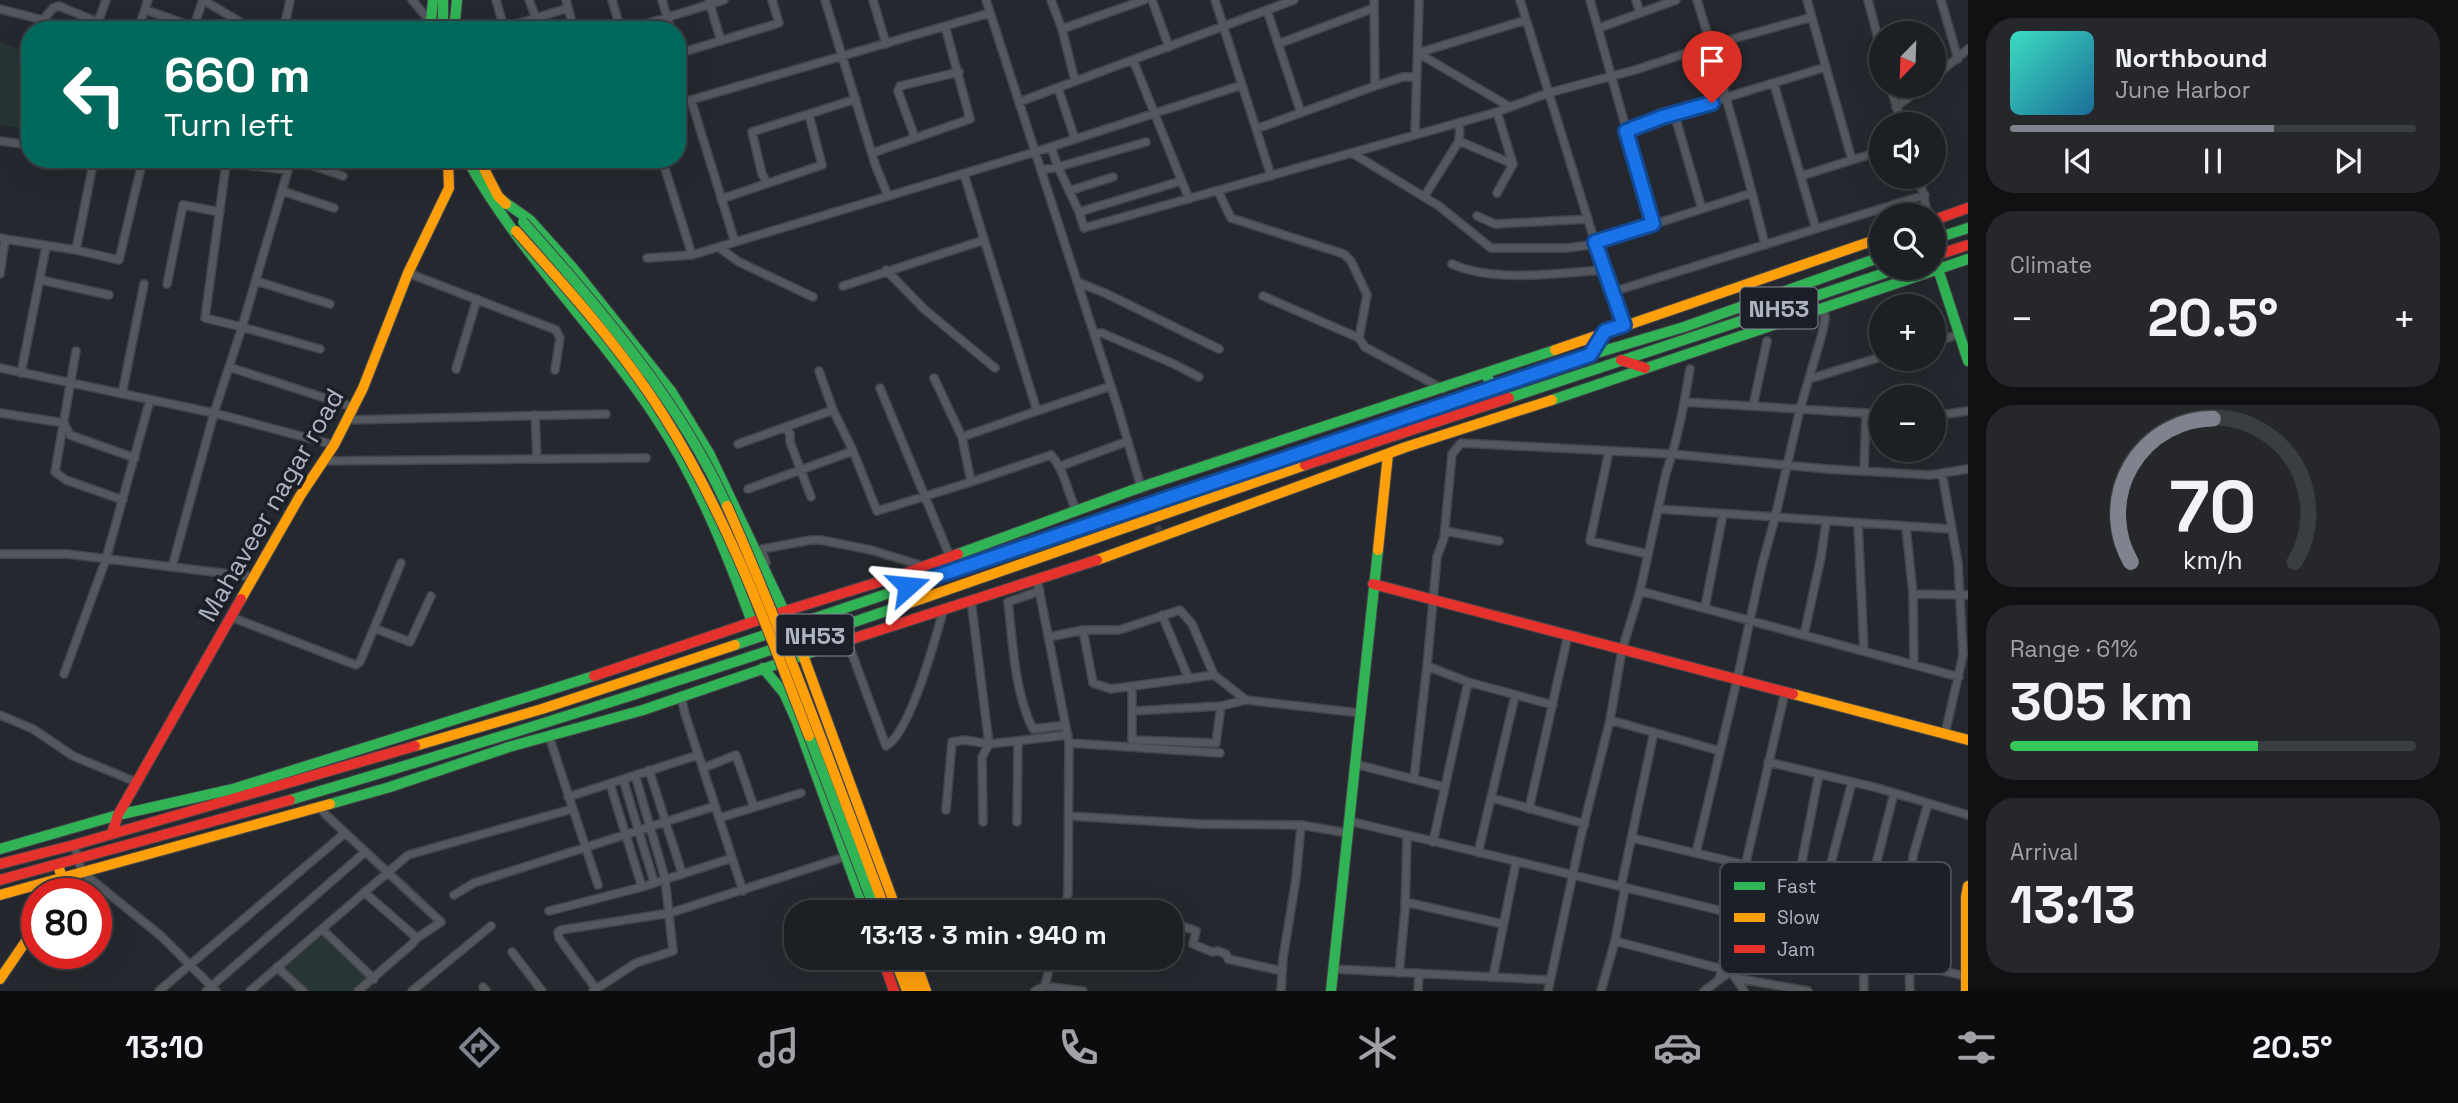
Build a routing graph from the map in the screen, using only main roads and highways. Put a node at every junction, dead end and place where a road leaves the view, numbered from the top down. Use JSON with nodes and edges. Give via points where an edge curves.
{"nodes":[{"id":1,"x":433,"y":0,"type":"edge"},
{"id":2,"x":443,"y":0,"type":"edge"},
{"id":3,"x":457,"y":0,"type":"edge"},
{"id":4,"x":431,"y":21,"type":"edge"},
{"id":5,"x":443,"y":21,"type":"edge"},
{"id":6,"x":455,"y":21,"type":"edge"},
{"id":7,"x":447,"y":168,"type":"edge"},
{"id":8,"x":473,"y":168,"type":"edge"},
{"id":9,"x":484,"y":168,"type":"edge"},
{"id":10,"x":499,"y":204,"type":"junction"},
{"id":11,"x":1968,"y":208,"type":"edge"},
{"id":12,"x":1946,"y":216,"type":"edge"},
{"id":13,"x":1968,"y":228,"type":"edge"},
{"id":14,"x":1946,"y":235,"type":"edge"},
{"id":15,"x":1869,"y":241,"type":"edge"},
{"id":16,"x":1968,"y":245,"type":"edge"},
{"id":17,"x":1946,"y":257,"type":"edge"},
{"id":18,"x":1968,"y":259,"type":"edge"},
{"id":19,"x":1869,"y":261,"type":"edge"},
{"id":20,"x":1946,"y":262,"type":"edge"},
{"id":21,"x":1869,"y":278,"type":"edge"},
{"id":22,"x":1895,"y":280,"type":"edge"},
{"id":23,"x":1943,"y":280,"type":"edge"},
{"id":24,"x":1962,"y":328,"type":"edge"},
{"id":25,"x":1605,"y":331,"type":"junction"},
{"id":26,"x":1590,"y":355,"type":"junction"},
{"id":27,"x":1621,"y":360,"type":"junction"},
{"id":28,"x":1968,"y":361,"type":"edge"},
{"id":29,"x":1645,"y":368,"type":"junction"},
{"id":30,"x":1486,"y":374,"type":"junction"},
{"id":31,"x":1493,"y":389,"type":"junction"},
{"id":32,"x":1388,"y":454,"type":"junction"},
{"id":33,"x":1373,"y":584,"type":"junction"},
{"id":34,"x":784,"y":611,"type":"junction"},
{"id":35,"x":752,"y":622,"type":"junction"},
{"id":36,"x":803,"y":655,"type":"junction"},
{"id":37,"x":763,"y":668,"type":"junction"},
{"id":38,"x":1968,"y":740,"type":"edge"},
{"id":39,"x":118,"y":815,"type":"junction"},
{"id":40,"x":112,"y":833,"type":"junction"},
{"id":41,"x":0,"y":849,"type":"edge"},
{"id":42,"x":0,"y":864,"type":"edge"},
{"id":43,"x":58,"y":865,"type":"junction"},
{"id":44,"x":62,"y":878,"type":"joint"},
{"id":45,"x":0,"y":880,"type":"edge"},
{"id":46,"x":21,"y":889,"type":"edge"},
{"id":47,"x":1967,"y":893,"type":"edge"},
{"id":48,"x":0,"y":895,"type":"edge"},
{"id":49,"x":862,"y":900,"type":"edge"},
{"id":50,"x":871,"y":900,"type":"edge"},
{"id":51,"x":882,"y":900,"type":"edge"},
{"id":52,"x":893,"y":900,"type":"edge"},
{"id":53,"x":21,"y":948,"type":"edge"},
{"id":54,"x":887,"y":970,"type":"edge"},
{"id":55,"x":899,"y":970,"type":"edge"},
{"id":56,"x":908,"y":970,"type":"edge"},
{"id":57,"x":919,"y":970,"type":"edge"},
{"id":58,"x":0,"y":979,"type":"edge"},
{"id":59,"x":894,"y":991,"type":"edge"},
{"id":60,"x":907,"y":991,"type":"edge"},
{"id":61,"x":916,"y":991,"type":"edge"},
{"id":62,"x":926,"y":991,"type":"edge"},
{"id":63,"x":1331,"y":991,"type":"edge"},
{"id":64,"x":1966,"y":991,"type":"edge"}],
"edges":[{"from":1,"to":4,"type":"main road"},
{"from":2,"to":5,"type":"main road"},
{"from":3,"to":6,"type":"main road"},
{"from":7,"to":39,"type":"main road","name":"Mahaveer nagar road","via":[[449,188],[408,273],[363,388]]},
{"from":8,"to":10,"type":"main road"},
{"from":9,"to":10,"type":"main road"},
{"from":10,"to":34,"type":"main road","via":[[530,220],[671,391],[709,453]]},
{"from":10,"to":35,"type":"main road","via":[[510,232],[638,390],[670,438],[703,499]]},
{"from":10,"to":50,"type":"main road","bridge":true,"via":[[516,232],[639,379],[693,465],[746,577]]},
{"from":10,"to":51,"type":"main road","bridge":true,"via":[[523,222],[572,278],[675,411],[722,496],[804,692]]},
{"from":11,"to":12,"type":"main road"},
{"from":13,"to":14,"type":"main road"},
{"from":15,"to":25,"type":"main road"},
{"from":16,"to":17,"type":"main road","bridge":true},
{"from":18,"to":20,"type":"main road"},
{"from":19,"to":26,"type":"main road","number":"NH53"},
{"from":21,"to":27,"type":"main road","number":"NH53"},
{"from":22,"to":29,"type":"main road","via":[[1824,309]]},
{"from":23,"to":24,"type":"main road"},
{"from":24,"to":28,"type":"main road"},
{"from":25,"to":26,"type":"main road"},
{"from":25,"to":30,"type":"main road"},
{"from":26,"to":31,"type":"main road","number":"NH53"},
{"from":27,"to":29,"type":"main road"},
{"from":27,"to":43,"type":"main road","number":"NH53","via":[[1243,485],[731,664],[236,817]]},
{"from":29,"to":32,"type":"main road"},
{"from":30,"to":31,"type":"main road"},
{"from":30,"to":34,"type":"main road","via":[[1141,486],[924,566]]},
{"from":31,"to":40,"type":"main road","number":"NH53","via":[[542,709]]},
{"from":32,"to":33,"type":"main road"},
{"from":32,"to":36,"type":"main road","via":[[1112,555]]},
{"from":33,"to":38,"type":"main road"},
{"from":33,"to":63,"type":"main road"},
{"from":34,"to":35,"type":"main road"},
{"from":35,"to":39,"type":"main road","via":[[233,789]]},
{"from":36,"to":37,"type":"main road"},
{"from":36,"to":52,"type":"main road"},
{"from":37,"to":44,"type":"main road","via":[[390,788]]},
{"from":37,"to":49,"type":"main road","via":[[784,693],[797,722]]},
{"from":39,"to":40,"type":"main road","name":"Mahaveer nagar road"},
{"from":39,"to":41,"type":"main road"},
{"from":40,"to":42,"type":"main road","number":"NH53"},
{"from":43,"to":44,"type":"main road"},
{"from":43,"to":45,"type":"main road","number":"NH53"},
{"from":46,"to":48,"type":"main road"},
{"from":47,"to":64,"type":"main road"},
{"from":53,"to":58,"type":"main road"},
{"from":54,"to":59,"type":"main road"},
{"from":55,"to":60,"type":"main road"},
{"from":56,"to":61,"type":"main road"},
{"from":57,"to":62,"type":"main road"}]}
